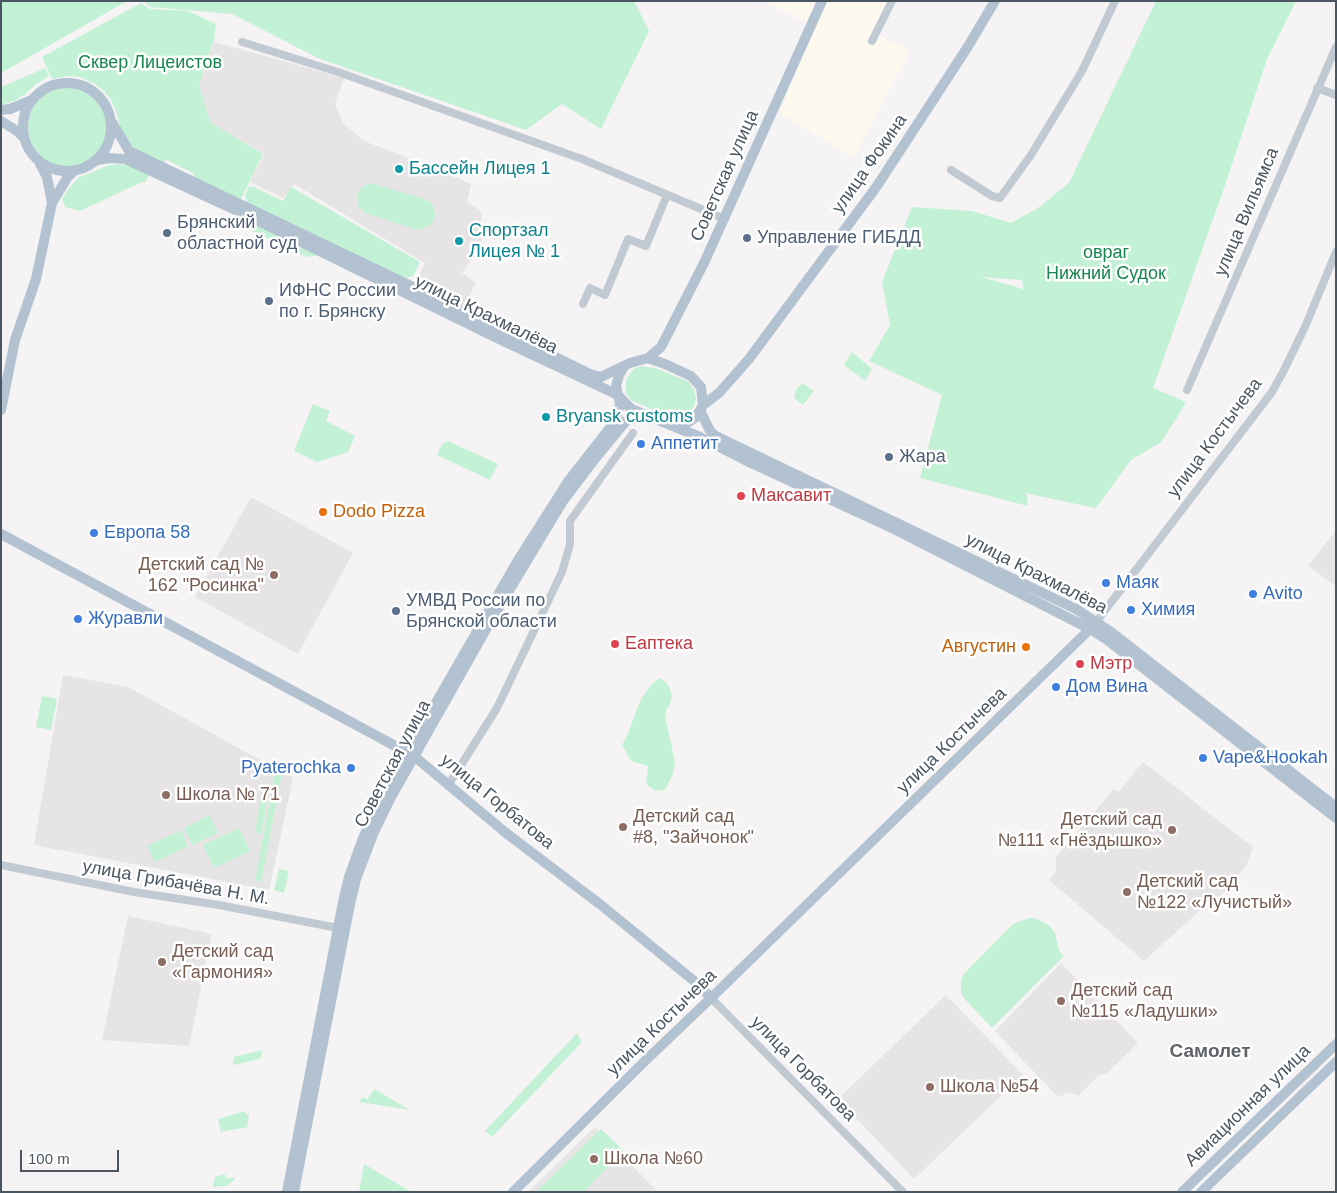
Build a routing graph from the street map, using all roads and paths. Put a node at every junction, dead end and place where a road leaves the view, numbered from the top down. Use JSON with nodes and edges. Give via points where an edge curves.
{"nodes":[{"id":1,"x":822,"y":1,"type":"edge"},
{"id":2,"x":892,"y":1,"type":"edge"},
{"id":3,"x":995,"y":1,"type":"edge"},
{"id":4,"x":1116,"y":1,"type":"edge"},
{"id":5,"x":872,"y":41,"type":"dead end"},
{"id":6,"x":242,"y":42,"type":"dead end"},
{"id":7,"x":1336,"y":47,"type":"edge"},
{"id":8,"x":1317,"y":88,"type":"junction"},
{"id":9,"x":1336,"y":95,"type":"edge"},
{"id":10,"x":32,"y":100,"type":"junction"},
{"id":11,"x":1,"y":110,"type":"edge"},
{"id":12,"x":1,"y":121,"type":"edge"},
{"id":13,"x":112,"y":122,"type":"junction"},
{"id":14,"x":24,"y":138,"type":"junction"},
{"id":15,"x":127,"y":155,"type":"junction"},
{"id":16,"x":98,"y":160,"type":"junction"},
{"id":17,"x":40,"y":163,"type":"junction"},
{"id":18,"x":951,"y":170,"type":"dead end"},
{"id":19,"x":73,"y":172,"type":"junction"},
{"id":20,"x":667,"y":195,"type":"junction"},
{"id":21,"x":52,"y":203,"type":"junction"},
{"id":22,"x":724,"y":219,"type":"junction"},
{"id":23,"x":1336,"y":252,"type":"edge"},
{"id":24,"x":583,"y":304,"type":"dead end"},
{"id":25,"x":648,"y":358,"type":"junction"},
{"id":26,"x":623,"y":368,"type":"junction"},
{"id":27,"x":1187,"y":390,"type":"dead end"},
{"id":28,"x":618,"y":395,"type":"junction"},
{"id":29,"x":701,"y":408,"type":"junction"},
{"id":30,"x":1,"y":410,"type":"edge"},
{"id":31,"x":650,"y":416,"type":"junction"},
{"id":32,"x":670,"y":424,"type":"junction"},
{"id":33,"x":633,"y":433,"type":"dead end"},
{"id":34,"x":1,"y":534,"type":"edge"},
{"id":35,"x":1093,"y":626,"type":"junction"},
{"id":36,"x":411,"y":755,"type":"junction"},
{"id":37,"x":449,"y":784,"type":"junction"},
{"id":38,"x":1336,"y":807,"type":"edge"},
{"id":39,"x":1336,"y":818,"type":"edge"},
{"id":40,"x":1,"y":865,"type":"edge"},
{"id":41,"x":341,"y":928,"type":"junction"},
{"id":42,"x":711,"y":998,"type":"junction"},
{"id":43,"x":1336,"y":1044,"type":"edge"},
{"id":44,"x":1336,"y":1062,"type":"edge"},
{"id":45,"x":1189,"y":1189,"type":"edge"},
{"id":46,"x":287,"y":1192,"type":"edge"},
{"id":47,"x":294,"y":1192,"type":"edge"},
{"id":48,"x":513,"y":1192,"type":"edge"},
{"id":49,"x":903,"y":1192,"type":"edge"},
{"id":50,"x":1201,"y":1192,"type":"edge"}],
"edges":[{"from":1,"to":22,"type":"main road","name":"Советская улица"},
{"from":2,"to":5,"type":"street"},
{"from":3,"to":29,"type":"main road","name":"улица Фокина","via":[[876,186],[749,359]]},
{"from":4,"to":18,"type":"street","via":[[1082,71],[1031,155],[1000,198]]},
{"from":6,"to":20,"type":"street","via":[[462,115],[582,159]]},
{"from":7,"to":8,"type":"street","name":"улица Вильямса"},
{"from":8,"to":9,"type":"street"},
{"from":8,"to":27,"type":"street","name":"улица Вильямса"},
{"from":10,"to":11,"type":"main road"},
{"from":10,"to":13,"type":"main road","via":[[50,86],[80,85],[98,95]]},
{"from":10,"to":14,"type":"main road","via":[[24,118]]},
{"from":12,"to":14,"type":"main road"},
{"from":13,"to":15,"type":"main road"},
{"from":13,"to":16,"type":"main road","via":[[108,146]]},
{"from":14,"to":17,"type":"main road"},
{"from":15,"to":16,"type":"main road"},
{"from":15,"to":26,"type":"main road","via":[[403,282],[590,374],[601,377]]},
{"from":15,"to":28,"type":"main road","name":"улица Крахмалёва"},
{"from":16,"to":19,"type":"main road"},
{"from":17,"to":19,"type":"main road","via":[[51,169]]},
{"from":17,"to":21,"type":"main road","via":[[47,177]]},
{"from":19,"to":21,"type":"main road"},
{"from":20,"to":22,"type":"street"},
{"from":20,"to":24,"type":"street","via":[[646,246],[628,238],[605,295],[590,288]]},
{"from":21,"to":30,"type":"main road","via":[[36,280],[15,340]]},
{"from":22,"to":25,"type":"main road","name":"Советская улица","via":[[661,347]]},
{"from":23,"to":35,"type":"street","name":"улица Костычева","via":[[1305,327],[1272,392]]},
{"from":25,"to":26,"type":"main road"},
{"from":25,"to":29,"type":"main road","via":[[695,379],[702,391]]},
{"from":26,"to":28,"type":"main road","via":[[616,386]]},
{"from":28,"to":31,"type":"main road","via":[[631,409]]},
{"from":28,"to":36,"type":"main road","name":"Советская улица","via":[[616,420],[557,496],[502,587]]},
{"from":29,"to":32,"type":"main road","via":[[689,422]]},
{"from":29,"to":35,"type":"main road","name":"улица Крахмалёва","via":[[714,435],[1011,577],[1076,610]]},
{"from":31,"to":32,"type":"main road"},
{"from":31,"to":36,"type":"main road","name":"Советская улица","via":[[626,421],[575,484]]},
{"from":32,"to":35,"type":"main road","name":"улица Крахмалёва"},
{"from":33,"to":37,"type":"street","via":[[570,521],[570,544],[562,572],[497,708]]},
{"from":34,"to":36,"type":"main road","name":"улица Горбатова"},
{"from":35,"to":38,"type":"main road","name":"улица Крахмалёва","via":[[1111,632]]},
{"from":35,"to":39,"type":"main road","name":"улица Крахмалёва"},
{"from":35,"to":42,"type":"main road","name":"улица Костычева"},
{"from":36,"to":37,"type":"main road","name":"улица Горбатова"},
{"from":36,"to":41,"type":"main road","name":"Советская улица","via":[[369,842]]},
{"from":37,"to":42,"type":"main road","name":"улица Горбатова"},
{"from":40,"to":41,"type":"street","name":"улица Грибачёва Н. М."},
{"from":41,"to":46,"type":"main road","name":"Советская улица"},
{"from":41,"to":47,"type":"main road","name":"Советская улица"},
{"from":42,"to":48,"type":"main road","name":"улица Костычева"},
{"from":42,"to":49,"type":"street","name":"улица Горбатова"},
{"from":43,"to":45,"type":"main road","name":"Авиационная улица"},
{"from":44,"to":50,"type":"main road","name":"Авиационная улица"}]}
